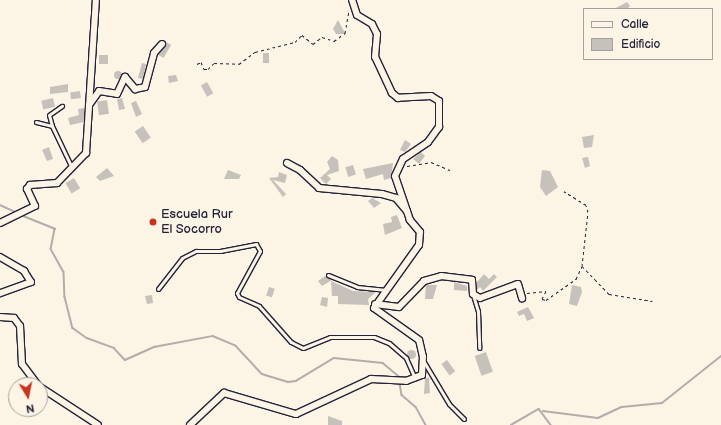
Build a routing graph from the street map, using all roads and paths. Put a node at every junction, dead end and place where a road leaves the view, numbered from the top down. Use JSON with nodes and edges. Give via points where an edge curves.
{"nodes":[{"id":1,"x":96,"y":0,"type":"edge"},
{"id":2,"x":353,"y":2,"type":"edge"},
{"id":3,"x":162,"y":44,"type":"dead end"},
{"id":4,"x":197,"y":64,"type":"dead end"},
{"id":5,"x":62,"y":106,"type":"dead end"},
{"id":6,"x":88,"y":110,"type":"junction"},
{"id":7,"x":36,"y":122,"type":"dead end"},
{"id":8,"x":52,"y":126,"type":"junction"},
{"id":9,"x":286,"y":163,"type":"dead end"},
{"id":10,"x":73,"y":170,"type":"junction"},
{"id":11,"x":403,"y":170,"type":"dead end"},
{"id":12,"x":452,"y":171,"type":"dead end"},
{"id":13,"x":564,"y":191,"type":"dead end"},
{"id":14,"x":407,"y":211,"type":"junction"},
{"id":15,"x":0,"y":223,"type":"edge"},
{"id":16,"x":0,"y":257,"type":"edge"},
{"id":17,"x":582,"y":266,"type":"junction"},
{"id":18,"x":328,"y":275,"type":"dead end"},
{"id":19,"x":520,"y":288,"type":"junction"},
{"id":20,"x":158,"y":289,"type":"dead end"},
{"id":21,"x":384,"y":290,"type":"junction"},
{"id":22,"x":0,"y":293,"type":"edge"},
{"id":23,"x":473,"y":294,"type":"junction"},
{"id":24,"x":522,"y":298,"type":"dead end"},
{"id":25,"x":652,"y":301,"type":"dead end"},
{"id":26,"x":375,"y":304,"type":"junction"},
{"id":27,"x":0,"y":317,"type":"edge"},
{"id":28,"x":479,"y":348,"type":"dead end"},
{"id":29,"x":423,"y":360,"type":"junction"},
{"id":30,"x":32,"y":377,"type":"edge"},
{"id":31,"x":415,"y":380,"type":"junction"},
{"id":32,"x":48,"y":393,"type":"edge"},
{"id":33,"x":464,"y":419,"type":"dead end"},
{"id":34,"x":89,"y":422,"type":"edge"},
{"id":35,"x":98,"y":425,"type":"edge"},
{"id":36,"x":190,"y":425,"type":"edge"}],
"edges":[{"from":1,"to":6,"type":"street","via":[[96,42]]},
{"from":2,"to":4,"type":"path","via":[[346,13],[345,33],[334,42],[322,37],[313,44],[302,35],[295,42],[255,52],[239,64],[214,63],[208,69],[204,69],[201,62]]},
{"from":2,"to":14,"type":"street","via":[[357,15],[372,24],[375,57],[392,93],[398,98],[436,96],[439,101],[439,127],[428,142],[403,159],[396,168],[395,176]]},
{"from":3,"to":6,"type":"street","via":[[154,53],[145,87],[135,89],[125,77],[117,94],[99,91]]},
{"from":5,"to":8,"type":"lane","via":[[49,115]]},
{"from":6,"to":10,"type":"street","via":[[86,153]]},
{"from":7,"to":8,"type":"lane"},
{"from":8,"to":10,"type":"lane"},
{"from":9,"to":14,"type":"street","via":[[300,170],[319,188],[396,198]]},
{"from":10,"to":15,"type":"street","via":[[57,183],[30,185],[28,192],[36,203],[28,211]]},
{"from":11,"to":12,"type":"path","via":[[431,162]]},
{"from":13,"to":17,"type":"path","via":[[586,204],[588,212]]},
{"from":14,"to":21,"type":"street","via":[[420,232],[419,245]]},
{"from":16,"to":22,"type":"street","via":[[24,271],[31,282]]},
{"from":17,"to":19,"type":"path","via":[[576,279],[567,288],[546,300],[542,299],[546,291],[528,294]]},
{"from":17,"to":25,"type":"path","via":[[609,294]]},
{"from":18,"to":21,"type":"lane","via":[[357,287]]},
{"from":19,"to":23,"type":"street","via":[[518,284],[511,284],[502,292],[480,298]]},
{"from":19,"to":24,"type":"street"},
{"from":20,"to":31,"type":"lane","via":[[182,258],[196,251],[220,251],[256,244],[260,251],[237,293],[239,297],[259,306],[291,342],[303,348],[330,337],[374,337],[389,343],[406,358]]},
{"from":21,"to":26,"type":"street"},
{"from":23,"to":26,"type":"street","via":[[472,280],[441,276],[424,281],[399,308]]},
{"from":23,"to":28,"type":"lane","via":[[478,311]]},
{"from":26,"to":29,"type":"street","via":[[375,311],[419,340]]},
{"from":27,"to":30,"type":"street","via":[[14,318],[20,326],[22,364]]},
{"from":29,"to":31,"type":"street","via":[[422,375]]},
{"from":29,"to":33,"type":"lane","via":[[449,404]]},
{"from":31,"to":36,"type":"street","via":[[372,379],[296,414],[224,393]]},
{"from":32,"to":34,"type":"street"},
{"from":34,"to":35,"type":"street"}]}
